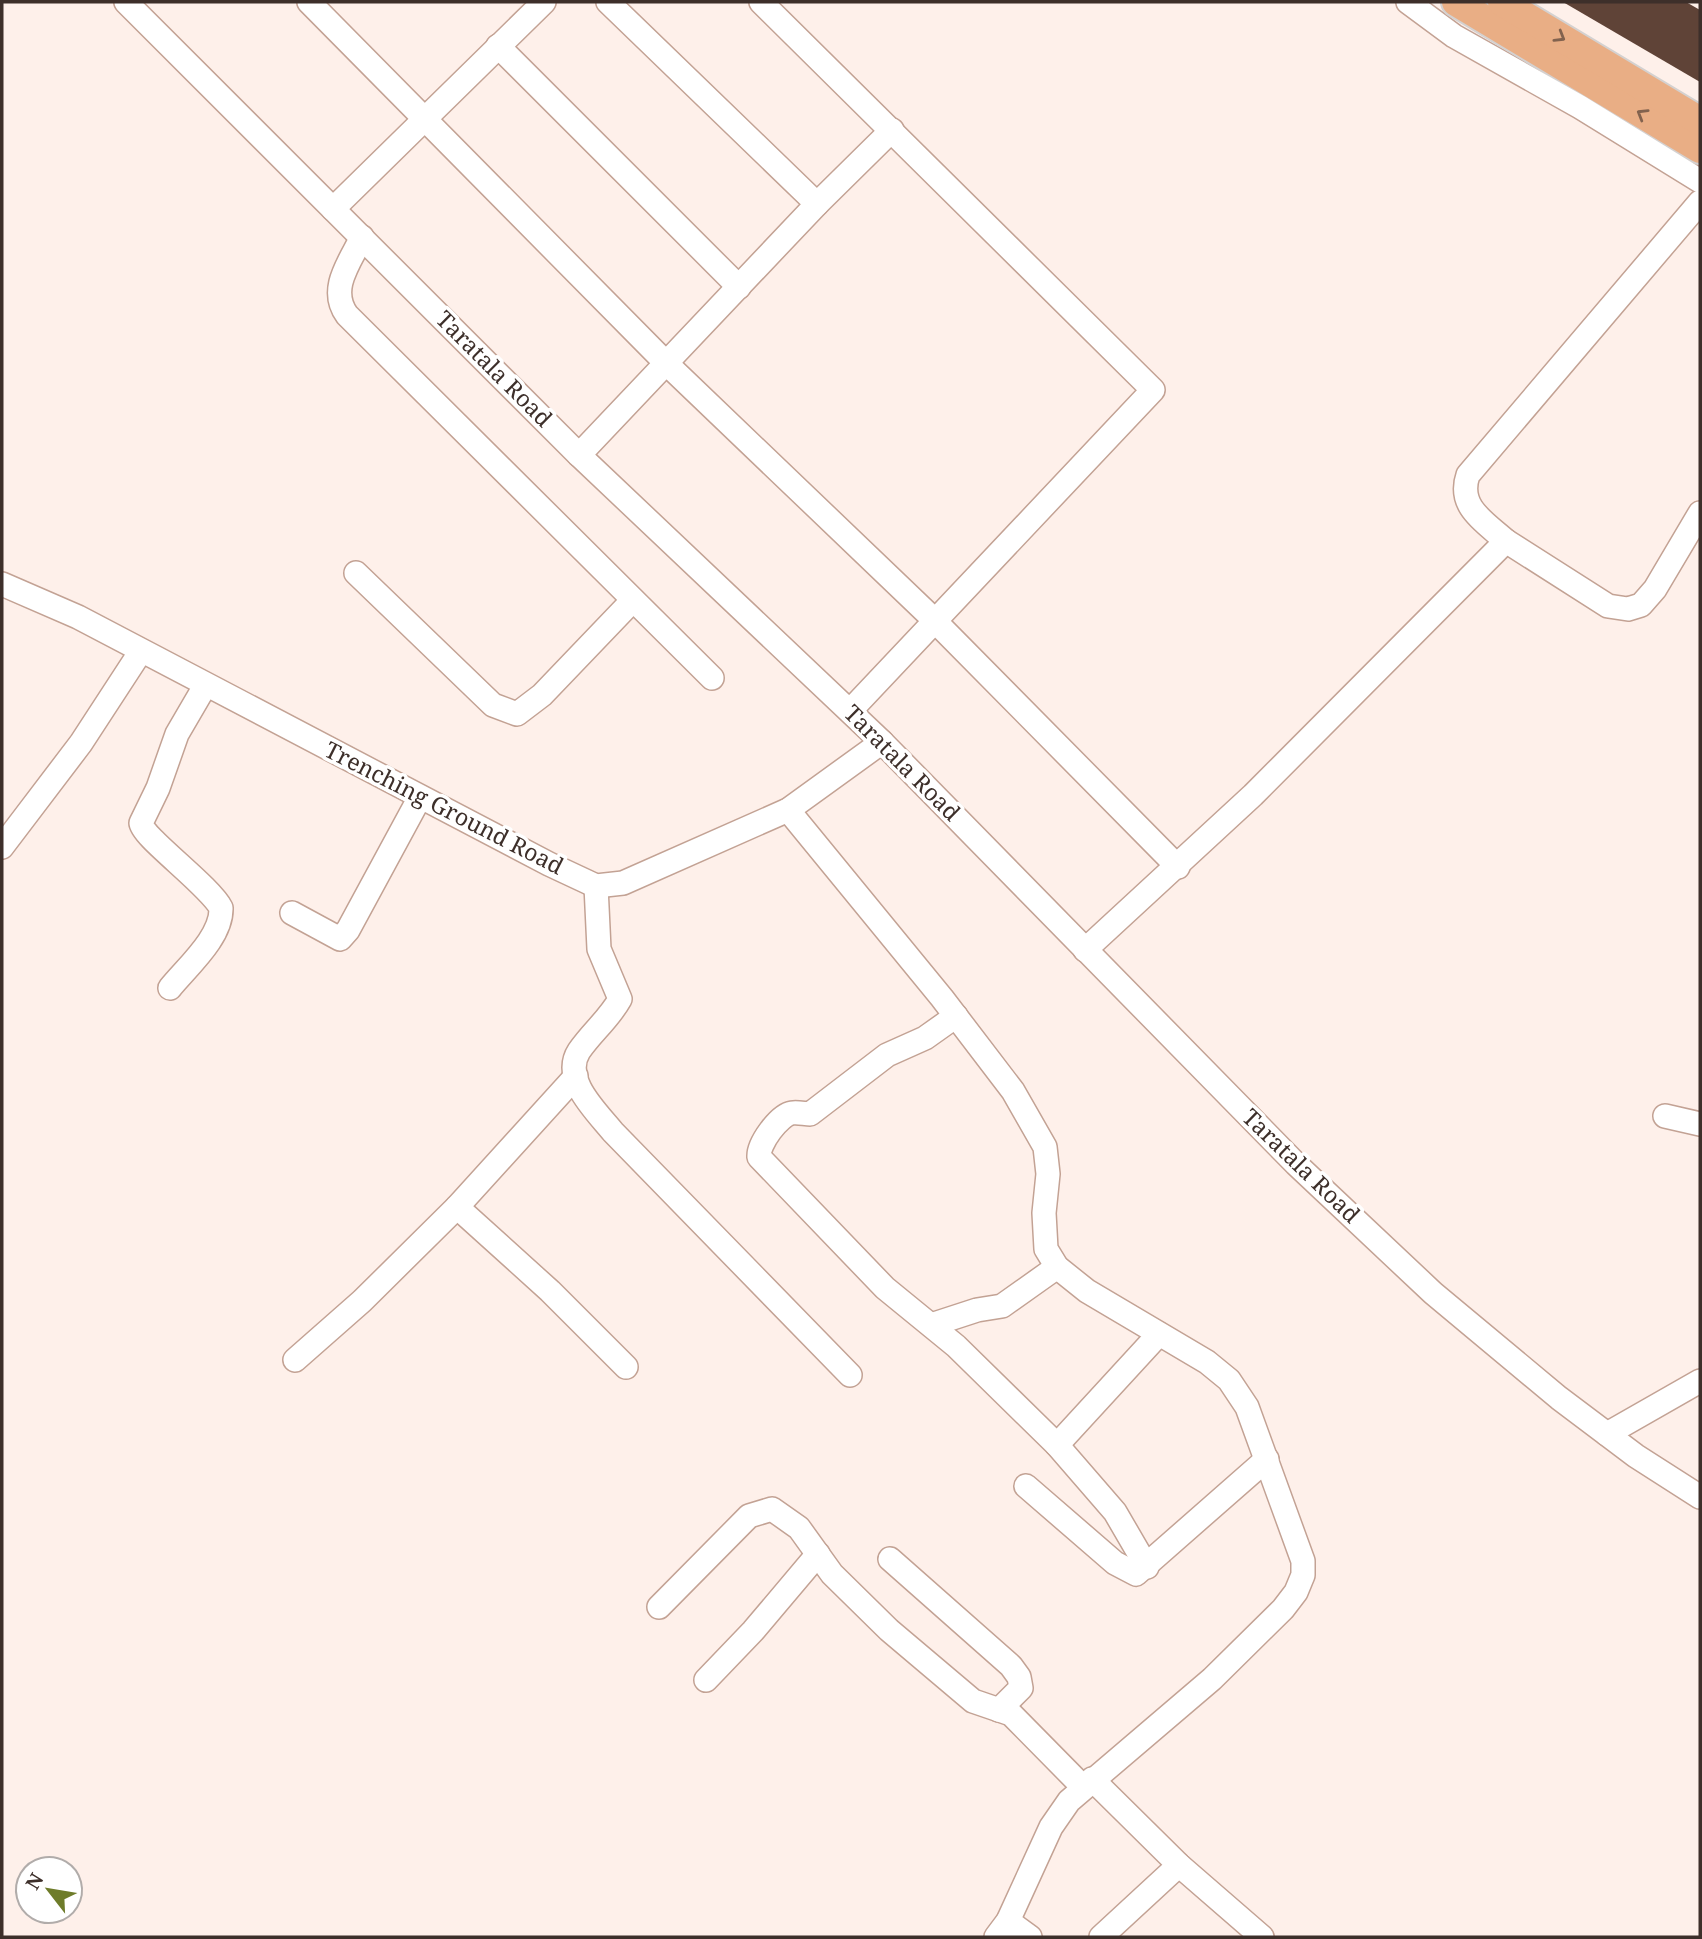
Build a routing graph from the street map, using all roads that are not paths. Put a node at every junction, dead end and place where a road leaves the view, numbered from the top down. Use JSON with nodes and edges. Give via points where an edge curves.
{"nodes":[{"id":1,"x":126,"y":2,"type":"edge"},
{"id":2,"x":309,"y":2,"type":"edge"},
{"id":3,"x":544,"y":2,"type":"edge"},
{"id":4,"x":608,"y":2,"type":"edge"},
{"id":5,"x":761,"y":2,"type":"edge"},
{"id":6,"x":1408,"y":2,"type":"edge"},
{"id":7,"x":1456,"y":2,"type":"edge"},
{"id":8,"x":1502,"y":2,"type":"edge"},
{"id":9,"x":498,"y":46,"type":"junction"},
{"id":10,"x":424,"y":118,"type":"junction"},
{"id":11,"x":1700,"y":121,"type":"edge"},
{"id":12,"x":892,"y":130,"type":"junction"},
{"id":13,"x":1700,"y":149,"type":"edge"},
{"id":14,"x":1700,"y":181,"type":"edge"},
{"id":15,"x":1700,"y":202,"type":"edge"},
{"id":16,"x":817,"y":204,"type":"junction"},
{"id":17,"x":333,"y":209,"type":"junction"},
{"id":18,"x":362,"y":237,"type":"junction"},
{"id":19,"x":739,"y":287,"type":"junction"},
{"id":20,"x":667,"y":364,"type":"junction"},
{"id":21,"x":579,"y":454,"type":"junction"},
{"id":22,"x":1700,"y":513,"type":"edge"},
{"id":23,"x":1506,"y":541,"type":"junction"},
{"id":24,"x":356,"y":573,"type":"dead end"},
{"id":25,"x":4,"y":587,"type":"edge"},
{"id":26,"x":633,"y":600,"type":"junction"},
{"id":27,"x":936,"y":622,"type":"junction"},
{"id":28,"x":141,"y":651,"type":"junction"},
{"id":29,"x":712,"y":678,"type":"dead end"},
{"id":30,"x":205,"y":686,"type":"junction"},
{"id":31,"x":850,"y":711,"type":"junction"},
{"id":32,"x":882,"y":741,"type":"junction"},
{"id":33,"x":420,"y":797,"type":"junction"},
{"id":34,"x":788,"y":810,"type":"junction"},
{"id":35,"x":2,"y":847,"type":"edge"},
{"id":36,"x":1178,"y":867,"type":"junction"},
{"id":37,"x":596,"y":886,"type":"junction"},
{"id":38,"x":292,"y":913,"type":"dead end"},
{"id":39,"x":1085,"y":950,"type":"junction"},
{"id":40,"x":170,"y":988,"type":"dead end"},
{"id":41,"x":956,"y":1016,"type":"junction"},
{"id":42,"x":576,"y":1076,"type":"junction"},
{"id":43,"x":1665,"y":1116,"type":"dead end"},
{"id":44,"x":1700,"y":1124,"type":"edge"},
{"id":45,"x":457,"y":1207,"type":"junction"},
{"id":46,"x":1057,"y":1267,"type":"junction"},
{"id":47,"x":931,"y":1325,"type":"junction"},
{"id":48,"x":1159,"y":1334,"type":"junction"},
{"id":49,"x":295,"y":1360,"type":"dead end"},
{"id":50,"x":626,"y":1367,"type":"dead end"},
{"id":51,"x":850,"y":1375,"type":"dead end"},
{"id":52,"x":1700,"y":1381,"type":"edge"},
{"id":53,"x":1606,"y":1434,"type":"junction"},
{"id":54,"x":1057,"y":1446,"type":"junction"},
{"id":55,"x":1267,"y":1459,"type":"junction"},
{"id":56,"x":1026,"y":1486,"type":"dead end"},
{"id":57,"x":1700,"y":1497,"type":"edge"},
{"id":58,"x":818,"y":1554,"type":"junction"},
{"id":59,"x":890,"y":1559,"type":"dead end"},
{"id":60,"x":1147,"y":1567,"type":"junction"},
{"id":61,"x":659,"y":1606,"type":"dead end"},
{"id":62,"x":706,"y":1680,"type":"dead end"},
{"id":63,"x":999,"y":1710,"type":"junction"},
{"id":64,"x":1087,"y":1783,"type":"junction"},
{"id":65,"x":1179,"y":1865,"type":"junction"},
{"id":66,"x":1002,"y":1929,"type":"edge"},
{"id":67,"x":1030,"y":1937,"type":"edge"},
{"id":68,"x":1101,"y":1937,"type":"edge"},
{"id":69,"x":1262,"y":1937,"type":"edge"}],
"edges":[{"from":1,"to":17,"type":"street","name":"Taratala Road"},
{"from":2,"to":10,"type":"street"},
{"from":3,"to":9,"type":"street"},
{"from":4,"to":16,"type":"street"},
{"from":5,"to":12,"type":"street"},
{"from":6,"to":14,"type":"street","via":[[1454,36]]},
{"from":13,"to":7,"type":"main road","one_way":true},
{"from":8,"to":11,"type":"main road","one_way":true},
{"from":9,"to":10,"type":"street"},
{"from":9,"to":19,"type":"street"},
{"from":10,"to":17,"type":"street"},
{"from":10,"to":20,"type":"street"},
{"from":12,"to":16,"type":"street"},
{"from":12,"to":27,"type":"street","via":[[1153,390]]},
{"from":15,"to":23,"type":"street","via":[[1468,475],[1464,489],[1469,507]]},
{"from":16,"to":19,"type":"street"},
{"from":17,"to":18,"type":"street","name":"Taratala Road"},
{"from":18,"to":21,"type":"street","name":"Taratala Road"},
{"from":18,"to":26,"type":"street","via":[[338,293],[347,315]]},
{"from":19,"to":20,"type":"street"},
{"from":20,"to":21,"type":"street"},
{"from":20,"to":27,"type":"street"},
{"from":21,"to":31,"type":"street","name":"Taratala Road"},
{"from":22,"to":23,"type":"street","via":[[1655,590],[1628,609],[1608,606]]},
{"from":23,"to":36,"type":"street"},
{"from":24,"to":26,"type":"street","via":[[493,705],[517,714],[542,695]]},
{"from":25,"to":28,"type":"street","name":"Trenching Ground Road","via":[[78,617]]},
{"from":26,"to":29,"type":"street"},
{"from":27,"to":31,"type":"street"},
{"from":27,"to":36,"type":"street"},
{"from":28,"to":30,"type":"street","name":"Trenching Ground Road"},
{"from":28,"to":35,"type":"street","via":[[81,743]]},
{"from":30,"to":33,"type":"street","name":"Trenching Ground Road"},
{"from":30,"to":40,"type":"street","via":[[172,744],[141,823],[141,829],[176,859],[220,908],[208,941]]},
{"from":31,"to":32,"type":"street","name":"Taratala Road"},
{"from":32,"to":34,"type":"street"},
{"from":32,"to":39,"type":"street","name":"Taratala Road"},
{"from":33,"to":37,"type":"street","name":"Trenching Ground Road"},
{"from":33,"to":38,"type":"street","via":[[340,939]]},
{"from":34,"to":37,"type":"street","via":[[623,883]]},
{"from":34,"to":41,"type":"street"},
{"from":36,"to":39,"type":"street"},
{"from":37,"to":42,"type":"street","via":[[598,949],[620,999],[578,1053]]},
{"from":39,"to":53,"type":"street","name":"Taratala Road","via":[[1296,1164],[1433,1293]]},
{"from":41,"to":46,"type":"street","via":[[1013,1091],[1045,1147],[1045,1249]]},
{"from":41,"to":47,"type":"street","via":[[925,1038],[887,1055],[810,1114],[785,1116],[759,1151],[763,1162],[885,1288]]},
{"from":42,"to":45,"type":"street"},
{"from":42,"to":51,"type":"street","via":[[583,1096],[613,1132]]},
{"from":43,"to":44,"type":"street"},
{"from":45,"to":49,"type":"street"},
{"from":45,"to":50,"type":"street"},
{"from":46,"to":47,"type":"street","via":[[1002,1306]]},
{"from":46,"to":48,"type":"street","via":[[1087,1291]]},
{"from":47,"to":54,"type":"street"},
{"from":48,"to":54,"type":"street"},
{"from":48,"to":55,"type":"street","via":[[1230,1380],[1247,1407]]},
{"from":52,"to":53,"type":"street"},
{"from":53,"to":57,"type":"street","name":"Taratala Road"},
{"from":54,"to":60,"type":"street","via":[[1115,1512]]},
{"from":55,"to":60,"type":"street"},
{"from":55,"to":64,"type":"street","via":[[1303,1561],[1296,1592],[1212,1679]]},
{"from":56,"to":60,"type":"street","via":[[1127,1572],[1136,1574]]},
{"from":58,"to":61,"type":"street","via":[[785,1516],[762,1510],[738,1527]]},
{"from":58,"to":62,"type":"street"},
{"from":58,"to":63,"type":"street","via":[[888,1630],[955,1689],[972,1701]]},
{"from":59,"to":63,"type":"street","via":[[1019,1677],[1021,1688]]},
{"from":63,"to":64,"type":"street","via":[[1011,1714]]},
{"from":64,"to":65,"type":"street"},
{"from":64,"to":66,"type":"street","via":[[1051,1827]]},
{"from":65,"to":68,"type":"street"},
{"from":65,"to":69,"type":"street"},
{"from":66,"to":67,"type":"street"}]}
